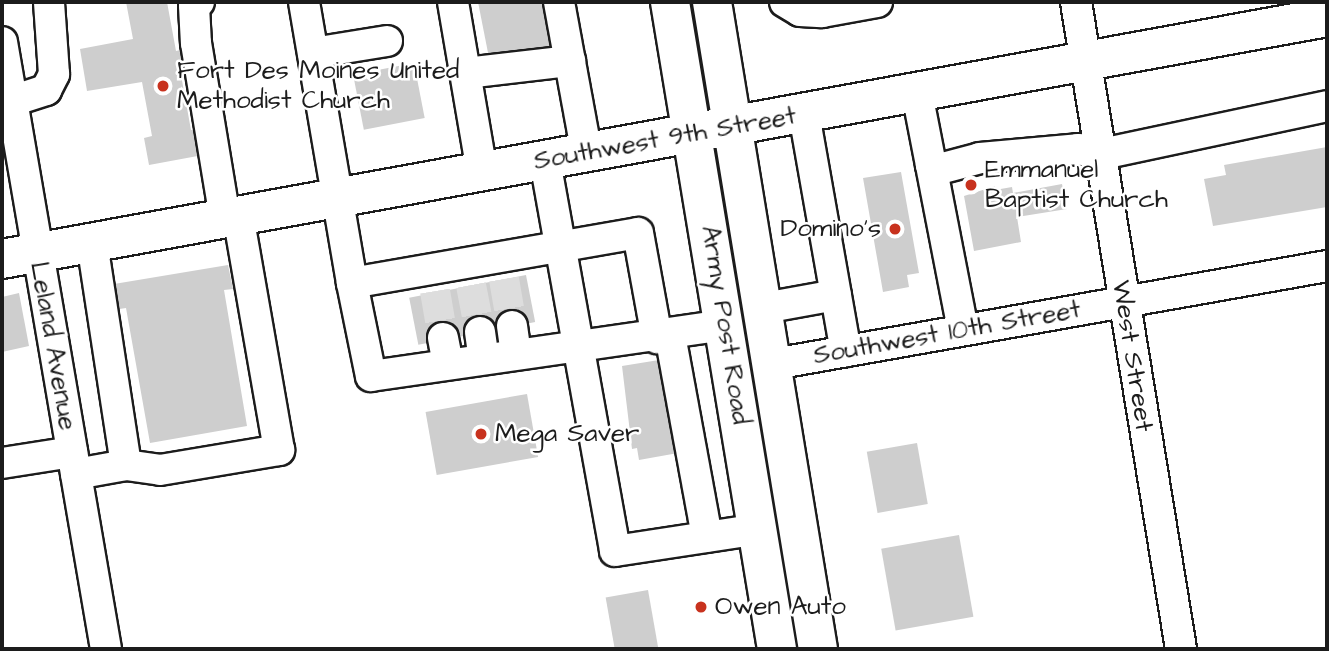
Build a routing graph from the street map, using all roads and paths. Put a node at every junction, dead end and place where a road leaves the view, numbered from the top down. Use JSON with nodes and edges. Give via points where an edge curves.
{"nodes":[{"id":1,"x":49,"y":2,"type":"edge"},
{"id":2,"x":199,"y":2,"type":"edge"},
{"id":3,"x":304,"y":2,"type":"edge"},
{"id":4,"x":453,"y":2,"type":"edge"},
{"id":5,"x":559,"y":2,"type":"edge"},
{"id":6,"x":670,"y":2,"type":"edge"},
{"id":7,"x":712,"y":2,"type":"edge"},
{"id":8,"x":785,"y":2,"type":"edge"},
{"id":9,"x":877,"y":2,"type":"edge"},
{"id":10,"x":1076,"y":2,"type":"edge"},
{"id":11,"x":1327,"y":17,"type":"edge"},
{"id":12,"x":387,"y":41,"type":"dead end"},
{"id":13,"x":2,"y":42,"type":"edge"},
{"id":14,"x":313,"y":53,"type":"junction"},
{"id":15,"x":570,"y":61,"type":"junction"},
{"id":16,"x":1086,"y":61,"type":"junction"},
{"id":17,"x":466,"y":73,"type":"junction"},
{"id":18,"x":917,"y":93,"type":"junction"},
{"id":19,"x":12,"y":101,"type":"junction"},
{"id":20,"x":1327,"y":106,"type":"edge"},
{"id":21,"x":804,"y":114,"type":"junction"},
{"id":22,"x":733,"y":127,"type":"junction"},
{"id":23,"x":693,"y":135,"type":"junction"},
{"id":24,"x":587,"y":154,"type":"junction"},
{"id":25,"x":1102,"y":154,"type":"junction"},
{"id":26,"x":545,"y":161,"type":"junction"},
{"id":27,"x":931,"y":164,"type":"junction"},
{"id":28,"x":482,"y":173,"type":"junction"},
{"id":29,"x":338,"y":198,"type":"junction"},
{"id":30,"x":231,"y":218,"type":"junction"},
{"id":31,"x":92,"y":243,"type":"junction"},
{"id":32,"x":560,"y":247,"type":"junction"},
{"id":33,"x":20,"y":256,"type":"edge"},
{"id":34,"x":1327,"y":266,"type":"edge"},
{"id":35,"x":352,"y":283,"type":"junction"},
{"id":36,"x":836,"y":295,"type":"junction"},
{"id":37,"x":1122,"y":303,"type":"junction"},
{"id":38,"x":764,"y":307,"type":"junction"},
{"id":39,"x":724,"y":325,"type":"junction"},
{"id":40,"x":963,"y":329,"type":"junction"},
{"id":41,"x":663,"y":336,"type":"junction"},
{"id":42,"x":577,"y":345,"type":"junction"},
{"id":43,"x":846,"y":351,"type":"junction"},
{"id":44,"x":774,"y":364,"type":"junction"},
{"id":45,"x":2,"y":463,"type":"edge"},
{"id":46,"x":74,"y":463,"type":"junction"},
{"id":47,"x":126,"y":465,"type":"junction"},
{"id":48,"x":758,"y":529,"type":"junction"},
{"id":49,"x":707,"y":537,"type":"junction"},
{"id":50,"x":106,"y":649,"type":"edge"},
{"id":51,"x":778,"y":649,"type":"edge"},
{"id":52,"x":818,"y":649,"type":"edge"},
{"id":53,"x":1181,"y":649,"type":"edge"}],
"edges":[{"from":1,"to":19,"type":"street","via":[[54,74],[46,90]]},
{"from":2,"to":30,"type":"street","via":[[194,6],[196,43]]},
{"from":3,"to":14,"type":"street"},
{"from":4,"to":17,"type":"street"},
{"from":5,"to":15,"type":"street"},
{"from":6,"to":23,"type":"main road","name":"Army Post Road"},
{"from":7,"to":22,"type":"main road","name":"Army Post Road"},
{"from":8,"to":9,"type":"street","via":[[800,11],[822,12]]},
{"from":10,"to":16,"type":"street","name":"West Street"},
{"from":11,"to":16,"type":"main road","name":"Southwest 9th Street"},
{"from":12,"to":14,"type":"street"},
{"from":13,"to":19,"type":"street","name":"Leland Avenue"},
{"from":14,"to":29,"type":"street"},
{"from":15,"to":17,"type":"street"},
{"from":15,"to":24,"type":"street"},
{"from":16,"to":18,"type":"main road","name":"Southwest 9th Street"},
{"from":16,"to":25,"type":"street","name":"West Street"},
{"from":17,"to":28,"type":"street"},
{"from":18,"to":21,"type":"main road","name":"Southwest 9th Street"},
{"from":18,"to":27,"type":"street"},
{"from":19,"to":33,"type":"street","name":"Leland Avenue"},
{"from":20,"to":25,"type":"street"},
{"from":21,"to":22,"type":"main road","name":"Southwest 9th Street"},
{"from":21,"to":36,"type":"street"},
{"from":22,"to":23,"type":"main road","name":"Southwest 9th Street"},
{"from":22,"to":38,"type":"main road","name":"Army Post Road"},
{"from":23,"to":24,"type":"main road","name":"Southwest 9th Street"},
{"from":23,"to":39,"type":"main road","name":"Army Post Road"},
{"from":24,"to":26,"type":"main road","name":"Southwest 9th Street"},
{"from":25,"to":27,"type":"street","via":[[1078,149],[979,158],[943,168]]},
{"from":25,"to":37,"type":"street","name":"West Street"},
{"from":26,"to":28,"type":"main road","name":"Southwest 9th Street"},
{"from":26,"to":32,"type":"street"},
{"from":27,"to":40,"type":"street"},
{"from":28,"to":29,"type":"main road","name":"Southwest 9th Street"},
{"from":29,"to":30,"type":"main road","name":"Southwest 9th Street"},
{"from":29,"to":35,"type":"street"},
{"from":30,"to":31,"type":"main road","name":"Southwest 9th Street"},
{"from":30,"to":47,"type":"street","via":[[279,450],[160,470]]},
{"from":31,"to":33,"type":"main road","name":"Southwest 9th Street"},
{"from":31,"to":47,"type":"street"},
{"from":32,"to":35,"type":"street","via":[[503,268],[469,274]]},
{"from":32,"to":41,"type":"street","via":[[638,233]]},
{"from":32,"to":42,"type":"street"},
{"from":33,"to":46,"type":"street","name":"Leland Avenue"},
{"from":34,"to":37,"type":"street","name":"Southwest 10th Street"},
{"from":35,"to":42,"type":"street","via":[[372,376],[445,351],[514,340]]},
{"from":36,"to":38,"type":"street"},
{"from":36,"to":43,"type":"street"},
{"from":37,"to":40,"type":"street","name":"Southwest 10th Street"},
{"from":37,"to":53,"type":"street","name":"West Street"},
{"from":38,"to":44,"type":"main road","name":"Army Post Road"},
{"from":39,"to":41,"type":"street"},
{"from":39,"to":48,"type":"main road","name":"Army Post Road"},
{"from":40,"to":43,"type":"street","name":"Southwest 10th Street"},
{"from":41,"to":42,"type":"street"},
{"from":41,"to":49,"type":"street"},
{"from":42,"to":49,"type":"street","via":[[615,551]]},
{"from":43,"to":44,"type":"street","name":"Southwest 10th Street"},
{"from":44,"to":52,"type":"main road","name":"Army Post Road"},
{"from":45,"to":46,"type":"street"},
{"from":46,"to":47,"type":"street"},
{"from":46,"to":50,"type":"street","name":"Leland Avenue"},
{"from":48,"to":49,"type":"street"},
{"from":48,"to":51,"type":"main road","name":"Army Post Road"}]}
